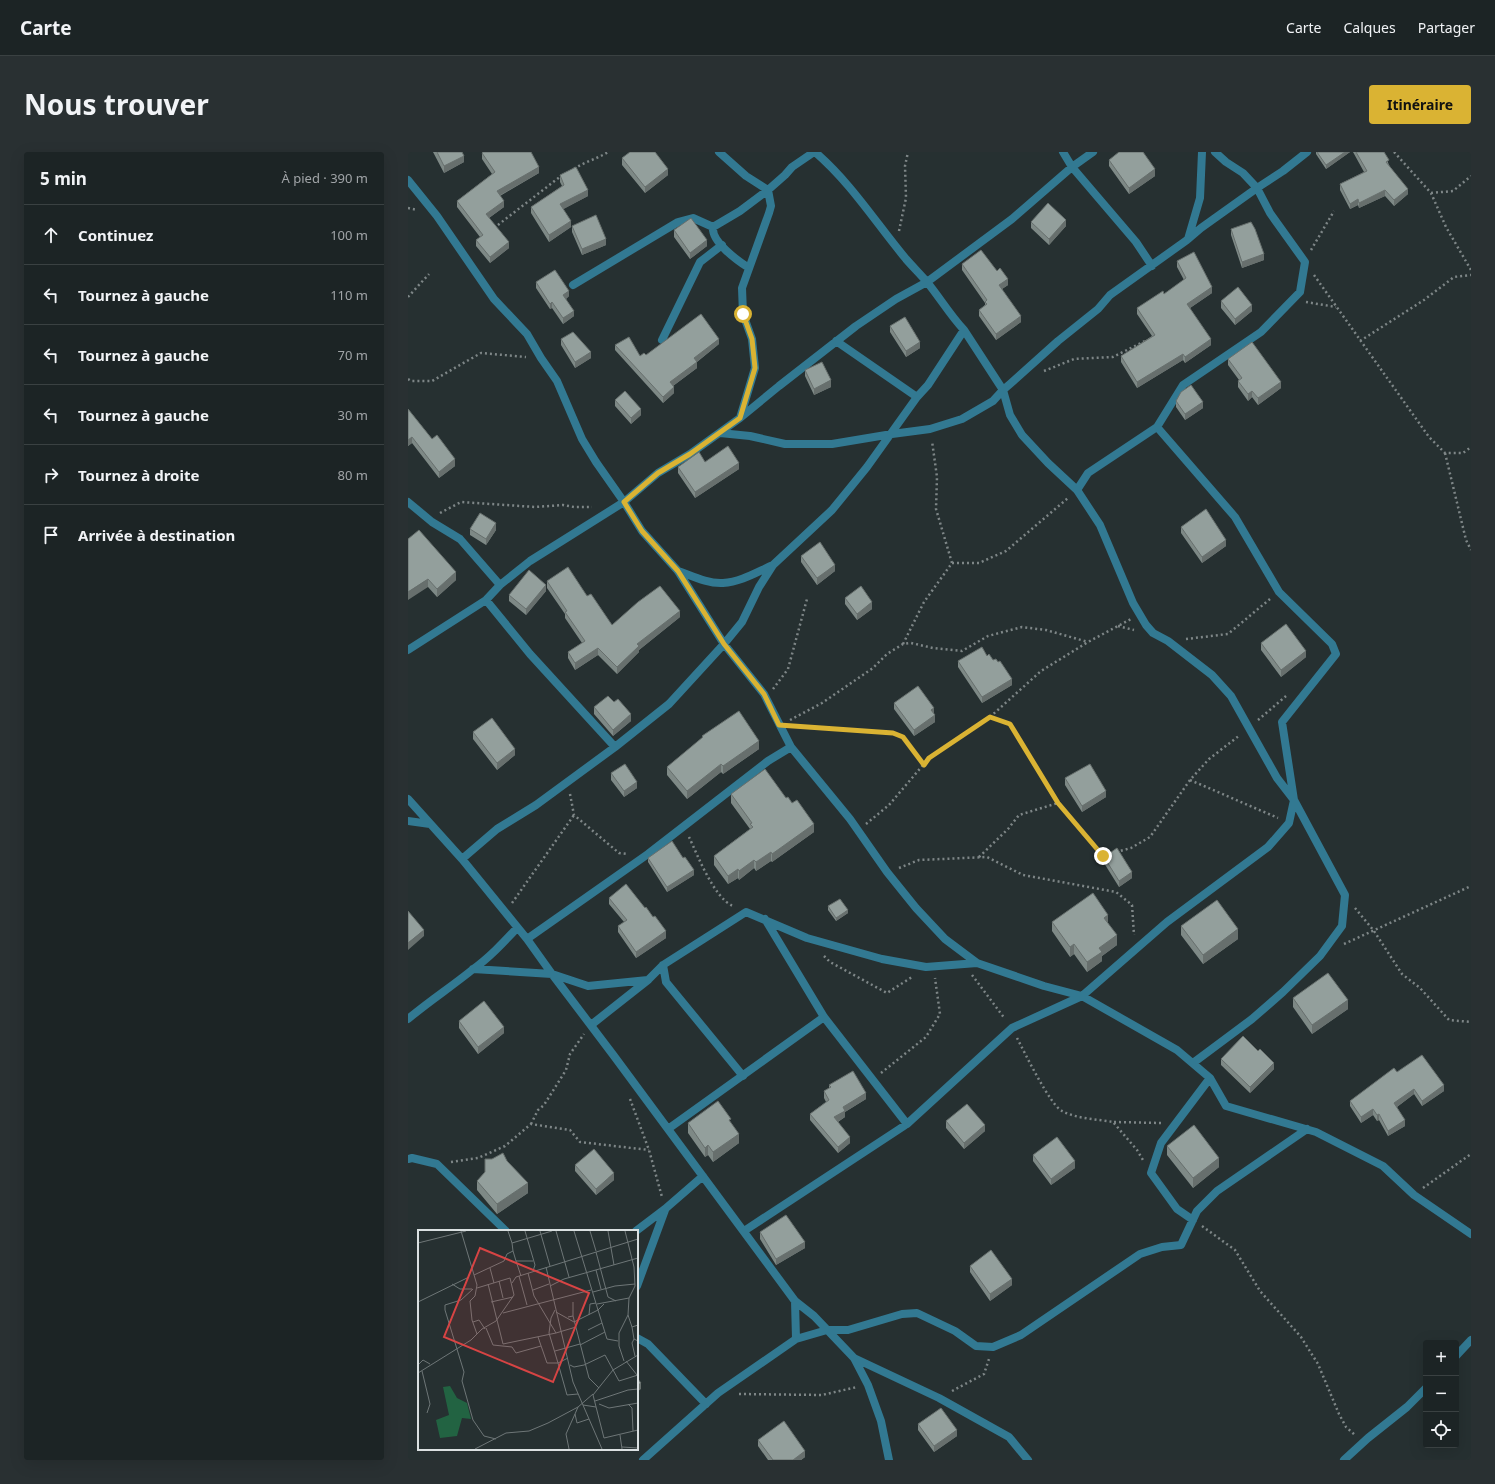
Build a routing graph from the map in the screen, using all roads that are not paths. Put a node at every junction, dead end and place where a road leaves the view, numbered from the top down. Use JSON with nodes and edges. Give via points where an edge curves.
{"nodes":[{"id":1,"x":718,"y":152,"type":"edge"},
{"id":2,"x":815,"y":152,"type":"edge"},
{"id":3,"x":1063,"y":152,"type":"edge"},
{"id":4,"x":1092,"y":152,"type":"edge"},
{"id":5,"x":1202,"y":152,"type":"edge"},
{"id":6,"x":1215,"y":152,"type":"edge"},
{"id":7,"x":1307,"y":152,"type":"edge"},
{"id":8,"x":1072,"y":167,"type":"junction"},
{"id":9,"x":408,"y":180,"type":"edge"},
{"id":10,"x":1258,"y":188,"type":"junction"},
{"id":11,"x":768,"y":190,"type":"junction"},
{"id":12,"x":713,"y":227,"type":"junction"},
{"id":13,"x":1187,"y":240,"type":"junction"},
{"id":14,"x":722,"y":245,"type":"junction"},
{"id":15,"x":1152,"y":266,"type":"junction"},
{"id":16,"x":748,"y":268,"type":"junction"},
{"id":17,"x":927,"y":282,"type":"junction"},
{"id":18,"x":573,"y":285,"type":"dead end"},
{"id":19,"x":964,"y":330,"type":"junction"},
{"id":20,"x":662,"y":340,"type":"dead end"},
{"id":21,"x":836,"y":341,"type":"junction"},
{"id":22,"x":1003,"y":390,"type":"junction"},
{"id":23,"x":917,"y":397,"type":"junction"},
{"id":24,"x":740,"y":418,"type":"junction"},
{"id":25,"x":1157,"y":427,"type":"junction"},
{"id":26,"x":720,"y":433,"type":"junction"},
{"id":27,"x":892,"y":434,"type":"junction"},
{"id":28,"x":1077,"y":490,"type":"junction"},
{"id":29,"x":408,"y":502,"type":"edge"},
{"id":30,"x":624,"y":502,"type":"junction"},
{"id":31,"x":773,"y":565,"type":"junction"},
{"id":32,"x":678,"y":571,"type":"junction"},
{"id":33,"x":500,"y":585,"type":"junction"},
{"id":34,"x":486,"y":600,"type":"junction"},
{"id":35,"x":724,"y":644,"type":"junction"},
{"id":36,"x":408,"y":650,"type":"edge"},
{"id":37,"x":615,"y":747,"type":"junction"},
{"id":38,"x":790,"y":747,"type":"junction"},
{"id":39,"x":408,"y":799,"type":"edge"},
{"id":40,"x":1294,"y":800,"type":"junction"},
{"id":41,"x":408,"y":821,"type":"edge"},
{"id":42,"x":430,"y":824,"type":"junction"},
{"id":43,"x":462,"y":859,"type":"junction"},
{"id":44,"x":765,"y":919,"type":"junction"},
{"id":45,"x":517,"y":928,"type":"junction"},
{"id":46,"x":527,"y":939,"type":"junction"},
{"id":47,"x":977,"y":963,"type":"junction"},
{"id":48,"x":663,"y":965,"type":"junction"},
{"id":49,"x":473,"y":969,"type":"junction"},
{"id":50,"x":552,"y":974,"type":"junction"},
{"id":51,"x":648,"y":980,"type":"junction"},
{"id":52,"x":1082,"y":996,"type":"junction"},
{"id":53,"x":824,"y":1017,"type":"junction"},
{"id":54,"x":408,"y":1019,"type":"edge"},
{"id":55,"x":591,"y":1025,"type":"junction"},
{"id":56,"x":1193,"y":1063,"type":"junction"},
{"id":57,"x":743,"y":1076,"type":"junction"},
{"id":58,"x":1210,"y":1078,"type":"junction"},
{"id":59,"x":907,"y":1124,"type":"junction"},
{"id":60,"x":668,"y":1129,"type":"junction"},
{"id":61,"x":1307,"y":1129,"type":"junction"},
{"id":62,"x":408,"y":1158,"type":"edge"},
{"id":63,"x":703,"y":1176,"type":"junction"},
{"id":64,"x":665,"y":1209,"type":"junction"},
{"id":65,"x":1193,"y":1220,"type":"junction"},
{"id":66,"x":505,"y":1230,"type":"edge"},
{"id":67,"x":637,"y":1230,"type":"edge"},
{"id":68,"x":744,"y":1231,"type":"junction"},
{"id":69,"x":1471,"y":1234,"type":"edge"},
{"id":70,"x":638,"y":1283,"type":"edge"},
{"id":71,"x":795,"y":1301,"type":"junction"},
{"id":72,"x":827,"y":1330,"type":"junction"},
{"id":73,"x":796,"y":1338,"type":"junction"},
{"id":74,"x":638,"y":1339,"type":"edge"},
{"id":75,"x":1471,"y":1340,"type":"edge"},
{"id":76,"x":1459,"y":1353,"type":"edge"},
{"id":77,"x":854,"y":1358,"type":"junction"},
{"id":78,"x":1423,"y":1391,"type":"edge"},
{"id":79,"x":706,"y":1404,"type":"junction"},
{"id":80,"x":643,"y":1460,"type":"edge"},
{"id":81,"x":889,"y":1460,"type":"edge"},
{"id":82,"x":1028,"y":1460,"type":"edge"},
{"id":83,"x":1344,"y":1460,"type":"edge"}],
"edges":[{"from":1,"to":11,"type":"street","via":[[746,176]]},
{"from":2,"to":11,"type":"street","via":[[792,167]]},
{"from":2,"to":17,"type":"street","via":[[832,166],[906,260]]},
{"from":3,"to":8,"type":"street"},
{"from":4,"to":8,"type":"street"},
{"from":5,"to":13,"type":"street","via":[[1200,198]]},
{"from":6,"to":10,"type":"street"},
{"from":7,"to":10,"type":"street"},
{"from":8,"to":15,"type":"street","via":[[1136,242]]},
{"from":8,"to":17,"type":"street","via":[[1012,219]]},
{"from":9,"to":30,"type":"street","via":[[437,216],[494,299],[527,334],[557,381],[582,439]]},
{"from":10,"to":13,"type":"street"},
{"from":10,"to":25,"type":"street","via":[[1270,213],[1305,262],[1300,292],[1261,332],[1183,385]]},
{"from":11,"to":12,"type":"street"},
{"from":11,"to":16,"type":"street","via":[[771,206]]},
{"from":12,"to":14,"type":"street"},
{"from":12,"to":18,"type":"street","via":[[692,218],[678,222]]},
{"from":13,"to":15,"type":"street"},
{"from":14,"to":16,"type":"street"},
{"from":14,"to":20,"type":"street","via":[[700,262]]},
{"from":15,"to":22,"type":"street","via":[[1110,295],[1098,309]]},
{"from":16,"to":24,"type":"street","via":[[742,288],[743,314],[752,339],[755,368]]},
{"from":17,"to":19,"type":"street"},
{"from":17,"to":21,"type":"street","via":[[896,299]]},
{"from":19,"to":22,"type":"street"},
{"from":19,"to":23,"type":"street","via":[[928,385]]},
{"from":21,"to":23,"type":"street"},
{"from":21,"to":24,"type":"street"},
{"from":22,"to":27,"type":"street","via":[[993,401],[962,419],[930,429]]},
{"from":22,"to":28,"type":"street","via":[[1010,415],[1022,435]]},
{"from":23,"to":27,"type":"street"},
{"from":24,"to":26,"type":"street"},
{"from":25,"to":28,"type":"street","via":[[1088,473]]},
{"from":25,"to":40,"type":"street","via":[[1235,517],[1279,592],[1332,644],[1336,654],[1282,722]]},
{"from":26,"to":27,"type":"street","via":[[750,436],[785,444],[832,444]]},
{"from":26,"to":30,"type":"street","via":[[658,473]]},
{"from":27,"to":31,"type":"street","via":[[832,510]]},
{"from":28,"to":40,"type":"street","via":[[1100,525],[1133,603],[1153,633],[1168,641],[1212,675],[1231,696],[1277,778]]},
{"from":29,"to":33,"type":"street","via":[[432,522],[460,539]]},
{"from":30,"to":32,"type":"street","via":[[642,531]]},
{"from":30,"to":33,"type":"street","via":[[530,561]]},
{"from":31,"to":32,"type":"street","via":[[734,582],[721,584]]},
{"from":31,"to":35,"type":"street","via":[[742,622]]},
{"from":32,"to":35,"type":"street"},
{"from":33,"to":34,"type":"street"},
{"from":34,"to":36,"type":"street"},
{"from":34,"to":37,"type":"street","via":[[530,654]]},
{"from":35,"to":37,"type":"street","via":[[669,704]]},
{"from":35,"to":38,"type":"street","via":[[764,694]]},
{"from":37,"to":43,"type":"street","via":[[536,805],[497,829]]},
{"from":38,"to":46,"type":"street","via":[[768,761],[648,854]]},
{"from":38,"to":47,"type":"street","via":[[850,819],[916,908],[945,939]]},
{"from":39,"to":42,"type":"street"},
{"from":40,"to":52,"type":"street","via":[[1289,823],[1268,847],[1167,922]]},
{"from":40,"to":56,"type":"street","via":[[1345,896],[1342,926],[1320,956],[1283,992]]},
{"from":41,"to":42,"type":"street"},
{"from":42,"to":43,"type":"street"},
{"from":43,"to":45,"type":"street"},
{"from":44,"to":47,"type":"street","via":[[807,938],[882,959],[930,967]]},
{"from":44,"to":48,"type":"street","via":[[746,912]]},
{"from":44,"to":53,"type":"street"},
{"from":45,"to":46,"type":"street"},
{"from":45,"to":49,"type":"street"},
{"from":46,"to":50,"type":"street"},
{"from":47,"to":52,"type":"street"},
{"from":48,"to":51,"type":"street"},
{"from":48,"to":57,"type":"street","via":[[666,982]]},
{"from":49,"to":50,"type":"street"},
{"from":49,"to":54,"type":"street"},
{"from":50,"to":51,"type":"street","via":[[588,986]]},
{"from":50,"to":55,"type":"street"},
{"from":51,"to":55,"type":"street"},
{"from":52,"to":56,"type":"street","via":[[1177,1050]]},
{"from":52,"to":59,"type":"street","via":[[1012,1028]]},
{"from":53,"to":57,"type":"street"},
{"from":53,"to":59,"type":"street"},
{"from":55,"to":60,"type":"street"},
{"from":56,"to":58,"type":"street"},
{"from":57,"to":60,"type":"street"},
{"from":58,"to":61,"type":"street","via":[[1226,1106]]},
{"from":58,"to":65,"type":"street","via":[[1161,1143],[1151,1173],[1177,1209]]},
{"from":59,"to":68,"type":"street"},
{"from":60,"to":63,"type":"street"},
{"from":61,"to":65,"type":"street","via":[[1217,1191],[1197,1211]]},
{"from":61,"to":69,"type":"street","via":[[1383,1166],[1414,1195]]},
{"from":62,"to":66,"type":"street","via":[[437,1164]]},
{"from":63,"to":64,"type":"street"},
{"from":63,"to":68,"type":"street"},
{"from":64,"to":67,"type":"street"},
{"from":64,"to":70,"type":"street"},
{"from":65,"to":72,"type":"street","via":[[1181,1245],[1162,1247],[1140,1254],[1021,1335],[992,1347],[976,1346],[955,1331],[917,1313],[902,1314],[848,1330]]},
{"from":68,"to":71,"type":"street"},
{"from":71,"to":72,"type":"street"},
{"from":71,"to":73,"type":"street"},
{"from":72,"to":73,"type":"street"},
{"from":72,"to":77,"type":"street"},
{"from":73,"to":79,"type":"street"},
{"from":74,"to":79,"type":"street","via":[[648,1344]]},
{"from":75,"to":76,"type":"street"},
{"from":77,"to":81,"type":"street","via":[[868,1385],[881,1421]]},
{"from":77,"to":82,"type":"street","via":[[939,1398],[1009,1437]]},
{"from":78,"to":83,"type":"street","via":[[1407,1408]]},
{"from":79,"to":80,"type":"street"}]}
